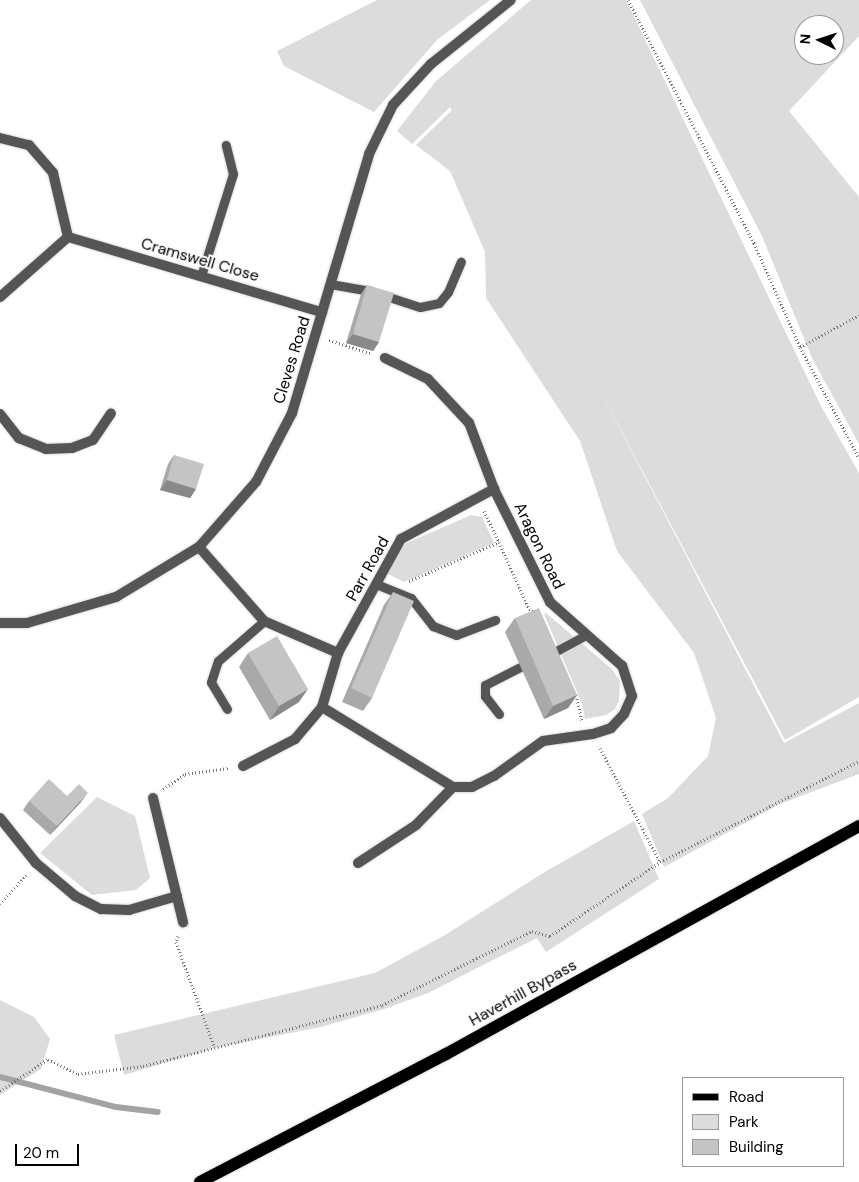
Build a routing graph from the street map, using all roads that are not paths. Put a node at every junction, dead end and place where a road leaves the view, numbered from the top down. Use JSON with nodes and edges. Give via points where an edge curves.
{"nodes":[{"id":1,"x":511,"y":0,"type":"edge"},
{"id":2,"x":0,"y":138,"type":"edge"},
{"id":3,"x":226,"y":145,"type":"dead end"},
{"id":4,"x":68,"y":237,"type":"junction"},
{"id":5,"x":461,"y":262,"type":"dead end"},
{"id":6,"x":201,"y":276,"type":"junction"},
{"id":7,"x":330,"y":284,"type":"junction"},
{"id":8,"x":370,"y":291,"type":"edge"},
{"id":9,"x":0,"y":297,"type":"edge"},
{"id":10,"x":392,"y":298,"type":"edge"},
{"id":11,"x":322,"y":312,"type":"junction"},
{"id":12,"x":385,"y":358,"type":"road end"},
{"id":13,"x":111,"y":413,"type":"dead end"},
{"id":14,"x":0,"y":414,"type":"edge"},
{"id":15,"x":494,"y":489,"type":"junction"},
{"id":16,"x":199,"y":547,"type":"junction"},
{"id":17,"x":376,"y":584,"type":"junction"},
{"id":18,"x":494,"y":620,"type":"dead end"},
{"id":19,"x":264,"y":621,"type":"junction"},
{"id":20,"x":0,"y":622,"type":"edge"},
{"id":21,"x":586,"y":635,"type":"junction"},
{"id":22,"x":338,"y":653,"type":"junction"},
{"id":23,"x":546,"y":656,"type":"edge"},
{"id":24,"x":520,"y":667,"type":"dead end"},
{"id":25,"x":322,"y":707,"type":"junction"},
{"id":26,"x":227,"y":709,"type":"dead end"},
{"id":27,"x":499,"y":714,"type":"dead end"},
{"id":28,"x":243,"y":766,"type":"road end"},
{"id":29,"x":453,"y":787,"type":"junction"},
{"id":30,"x":153,"y":798,"type":"road end"},
{"id":31,"x":0,"y":818,"type":"edge"},
{"id":32,"x":859,"y":826,"type":"edge"},
{"id":33,"x":358,"y":862,"type":"dead end"},
{"id":34,"x":177,"y":896,"type":"junction"},
{"id":35,"x":183,"y":922,"type":"road end"},
{"id":36,"x":200,"y":1182,"type":"edge"}],
"edges":[{"from":1,"to":7,"type":"street","name":"Cleves Road","via":[[431,64],[393,105],[369,154]]},
{"from":2,"to":4,"type":"street","via":[[29,145],[53,173]]},
{"from":3,"to":6,"type":"lane","via":[[233,174]]},
{"from":4,"to":6,"type":"street","name":"Cramswell Close"},
{"from":4,"to":9,"type":"street"},
{"from":5,"to":10,"type":"lane","via":[[448,292],[439,303],[420,307]]},
{"from":6,"to":11,"type":"street","name":"Cramswell Close"},
{"from":7,"to":8,"type":"lane"},
{"from":7,"to":11,"type":"street","name":"Cleves Road"},
{"from":11,"to":16,"type":"street","name":"Cleves Road","via":[[292,413],[256,482]]},
{"from":12,"to":15,"type":"street","name":"Aragon Road","via":[[428,379],[470,423]]},
{"from":13,"to":14,"type":"street","via":[[93,440],[72,448],[46,449],[19,438]]},
{"from":15,"to":17,"type":"street","name":"Parr Road","via":[[401,539]]},
{"from":15,"to":21,"type":"street","name":"Aragon Road","via":[[550,602]]},
{"from":16,"to":19,"type":"street"},
{"from":16,"to":20,"type":"street","name":"Cleves Road","via":[[116,597],[27,623]]},
{"from":17,"to":18,"type":"lane","via":[[411,598],[433,626],[456,635]]},
{"from":17,"to":22,"type":"street","name":"Parr Road"},
{"from":19,"to":22,"type":"street"},
{"from":19,"to":26,"type":"lane","via":[[218,661],[212,682]]},
{"from":21,"to":23,"type":"lane"},
{"from":21,"to":29,"type":"street","name":"Aragon Road","via":[[622,666],[632,696],[624,714],[611,728],[593,734],[543,741],[494,776],[472,787]]},
{"from":22,"to":25,"type":"street","name":"Parr Road"},
{"from":24,"to":27,"type":"lane","via":[[485,685],[485,696]]},
{"from":25,"to":28,"type":"street","name":"Parr Road","via":[[295,739]]},
{"from":25,"to":29,"type":"street"},
{"from":29,"to":33,"type":"street","via":[[416,825]]},
{"from":30,"to":34,"type":"street"},
{"from":31,"to":34,"type":"street","via":[[36,863],[75,896],[101,909],[129,910]]},
{"from":32,"to":36,"type":"main road","name":"Haverhill Bypass","via":[[446,1054]]},
{"from":34,"to":35,"type":"street"}]}
